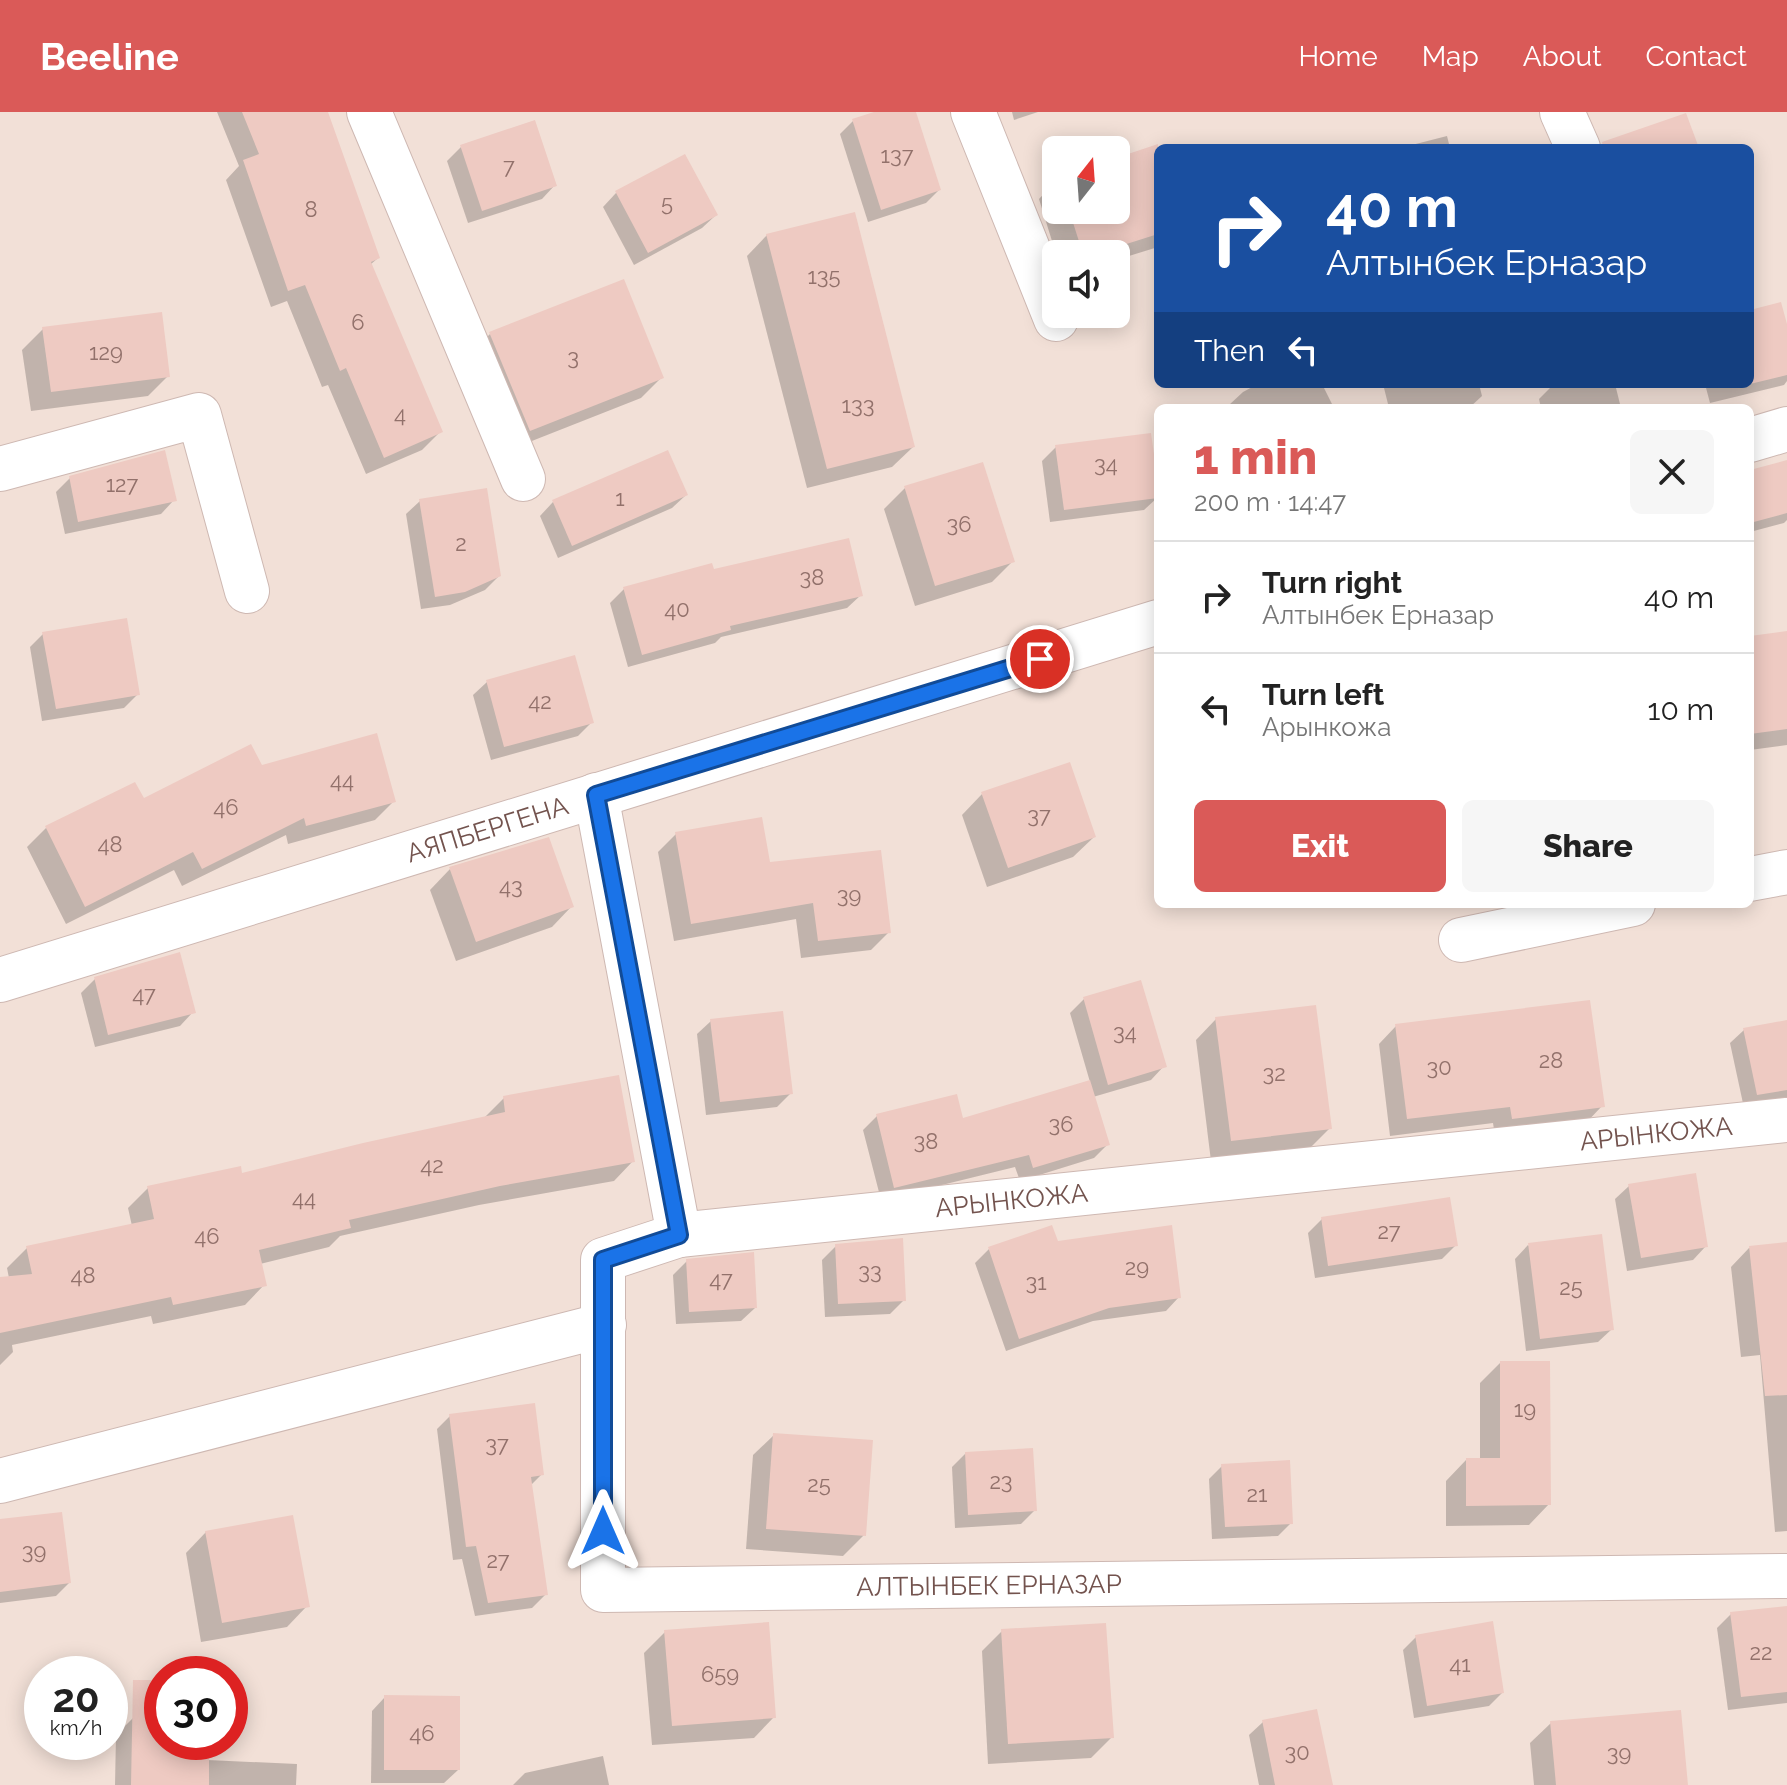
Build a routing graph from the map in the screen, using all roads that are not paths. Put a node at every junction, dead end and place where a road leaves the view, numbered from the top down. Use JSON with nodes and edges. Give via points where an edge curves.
{"nodes":[{"id":1,"x":369,"y":112,"type":"edge"},
{"id":2,"x":973,"y":112,"type":"edge"},
{"id":3,"x":1562,"y":112,"type":"edge"},
{"id":4,"x":1576,"y":144,"type":"edge"},
{"id":5,"x":1042,"y":284,"type":"edge"},
{"id":6,"x":1787,"y":429,"type":"edge"},
{"id":7,"x":1754,"y":439,"type":"edge"},
{"id":8,"x":0,"y":469,"type":"edge"},
{"id":9,"x":523,"y":479,"type":"dead end"},
{"id":10,"x":247,"y":591,"type":"dead end"},
{"id":11,"x":1154,"y":623,"type":"edge"},
{"id":12,"x":596,"y":795,"type":"junction"},
{"id":13,"x":1787,"y":872,"type":"edge"},
{"id":14,"x":1754,"y":878,"type":"edge"},
{"id":15,"x":1614,"y":908,"type":"edge"},
{"id":16,"x":1461,"y":940,"type":"dead end"},
{"id":17,"x":0,"y":980,"type":"edge"},
{"id":18,"x":1787,"y":1120,"type":"edge"},
{"id":19,"x":679,"y":1235,"type":"junction"},
{"id":20,"x":604,"y":1325,"type":"junction"},
{"id":21,"x":0,"y":1481,"type":"edge"},
{"id":22,"x":1787,"y":1576,"type":"edge"}],
"edges":[{"from":1,"to":9,"type":"street"},
{"from":2,"to":5,"type":"street"},
{"from":3,"to":4,"type":"street"},
{"from":6,"to":7,"type":"street"},
{"from":8,"to":10,"type":"street","via":[[199,415]]},
{"from":11,"to":12,"type":"street","name":"АЯПБЕРГЕНА"},
{"from":12,"to":17,"type":"street","name":"АЯПБЕРГЕНА"},
{"from":12,"to":19,"type":"street"},
{"from":13,"to":14,"type":"street"},
{"from":15,"to":16,"type":"street"},
{"from":18,"to":19,"type":"street","name":"АРЫНКОЖА"},
{"from":19,"to":20,"type":"street","name":"АЛТЫНБЕК ЕРНАЗАР","via":[[603,1260]]},
{"from":20,"to":21,"type":"street"},
{"from":20,"to":22,"type":"street","name":"АЛТЫНБЕК ЕРНАЗАР","via":[[603,1590]]}]}
